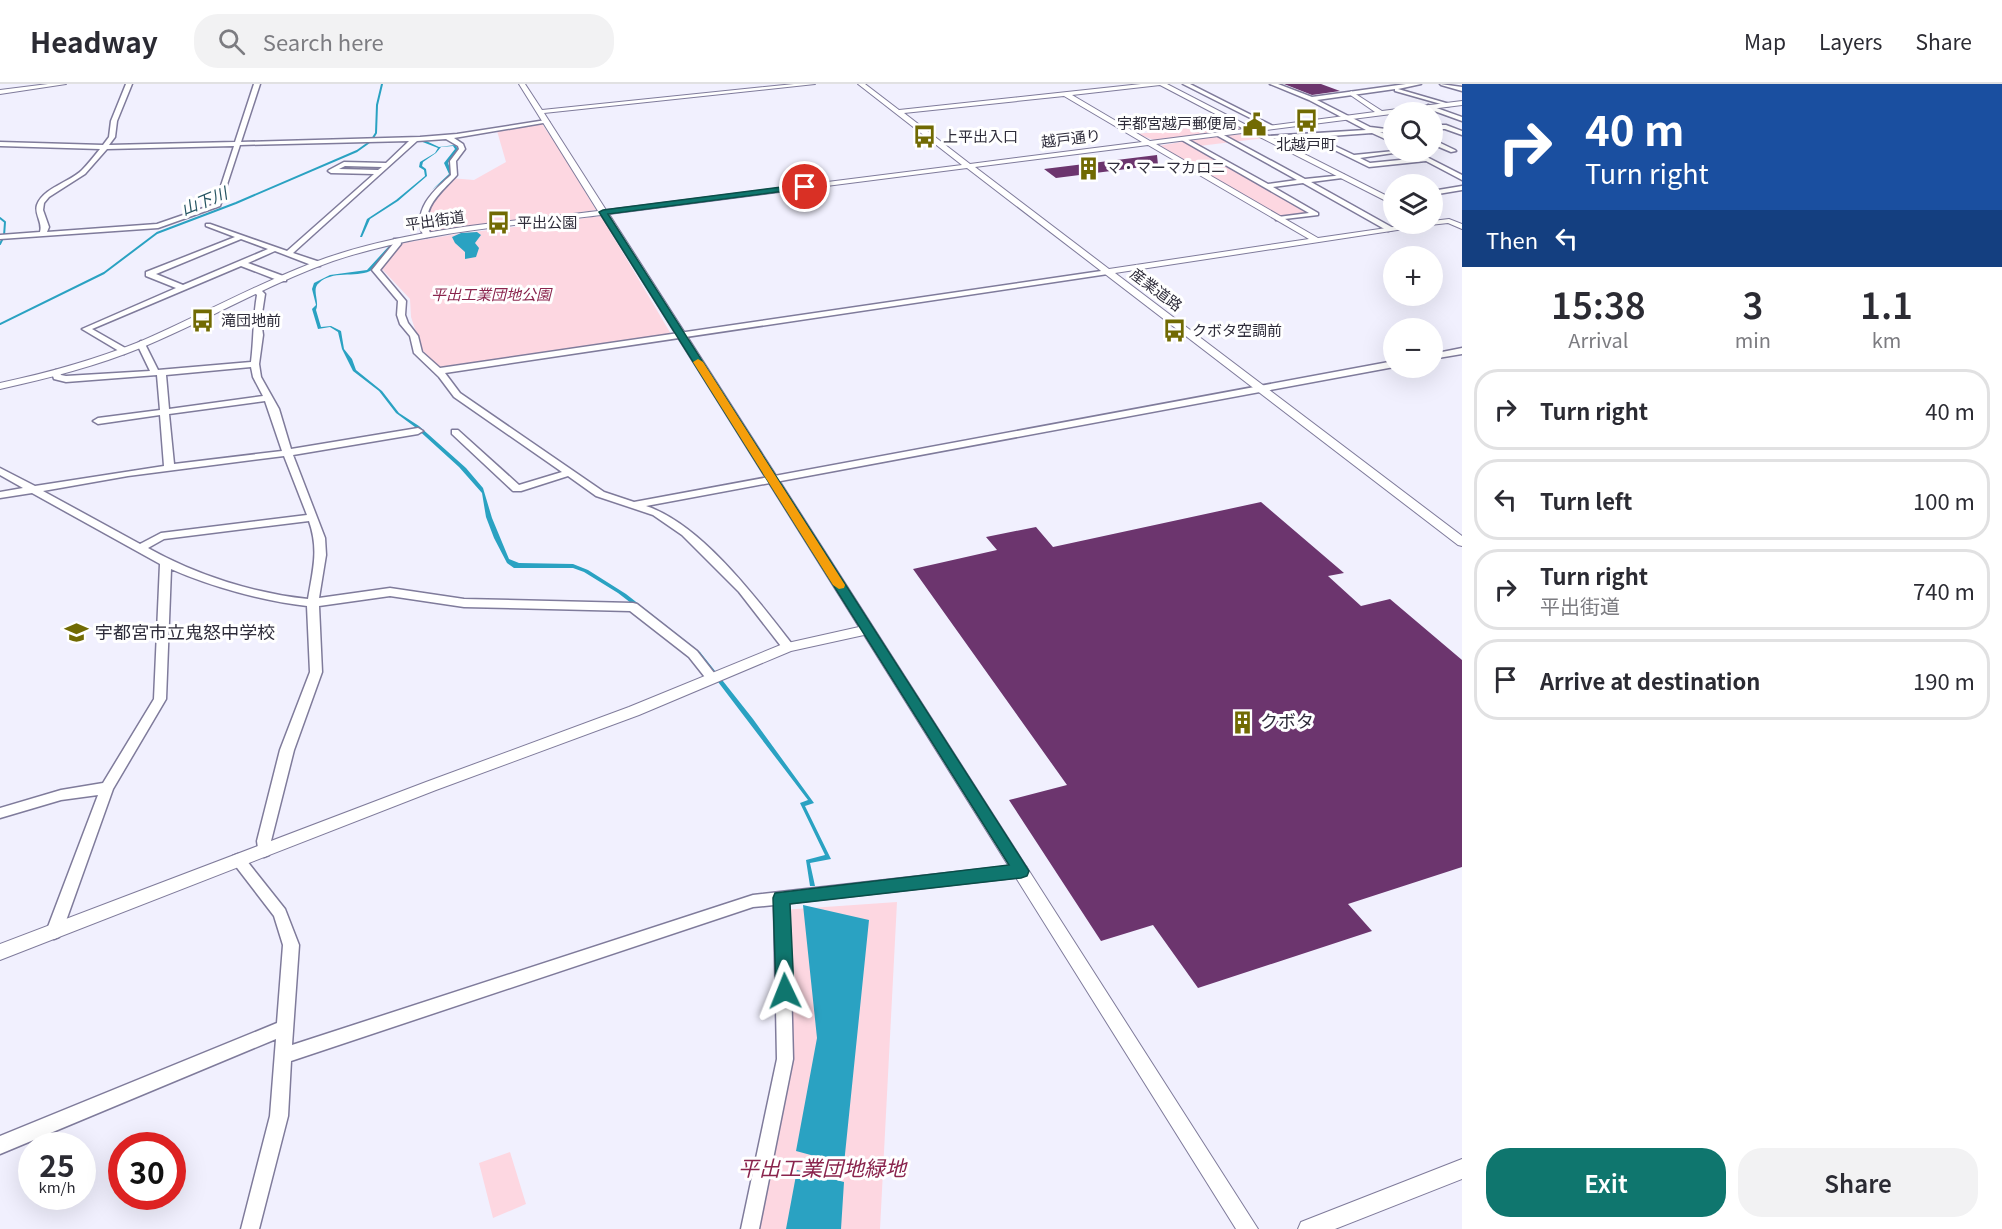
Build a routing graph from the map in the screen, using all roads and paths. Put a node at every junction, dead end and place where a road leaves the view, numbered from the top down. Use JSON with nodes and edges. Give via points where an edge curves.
{"nodes":[{"id":1,"x":63,"y":84,"type":"edge"},
{"id":2,"x":129,"y":84,"type":"edge"},
{"id":3,"x":257,"y":84,"type":"edge"},
{"id":4,"x":522,"y":84,"type":"edge"},
{"id":5,"x":812,"y":84,"type":"edge"},
{"id":6,"x":861,"y":84,"type":"edge"},
{"id":7,"x":1273,"y":84,"type":"edge"},
{"id":8,"x":1418,"y":84,"type":"edge"},
{"id":9,"x":1462,"y":84,"type":"edge"},
{"id":10,"x":1162,"y":85,"type":"edge"},
{"id":11,"x":1187,"y":85,"type":"edge"},
{"id":12,"x":1445,"y":85,"type":"edge"},
{"id":13,"x":1390,"y":88,"type":"junction"},
{"id":14,"x":1462,"y":89,"type":"edge"},
{"id":15,"x":0,"y":92,"type":"edge"},
{"id":16,"x":1351,"y":93,"type":"junction"},
{"id":17,"x":1065,"y":94,"type":"junction"},
{"id":18,"x":1311,"y":99,"type":"junction"},
{"id":19,"x":1462,"y":103,"type":"edge"},
{"id":20,"x":1450,"y":105,"type":"junction"},
{"id":21,"x":1443,"y":106,"type":"edge"},
{"id":22,"x":897,"y":112,"type":"junction"},
{"id":23,"x":1443,"y":112,"type":"edge"},
{"id":24,"x":1380,"y":113,"type":"junction"},
{"id":25,"x":1383,"y":113,"type":"edge"},
{"id":26,"x":543,"y":117,"type":"junction"},
{"id":27,"x":1346,"y":118,"type":"junction"},
{"id":28,"x":1462,"y":119,"type":"edge"},
{"id":29,"x":1272,"y":127,"type":"junction"},
{"id":30,"x":1443,"y":127,"type":"edge"},
{"id":31,"x":1252,"y":130,"type":"junction"},
{"id":32,"x":1373,"y":131,"type":"junction"},
{"id":33,"x":1383,"y":131,"type":"edge"},
{"id":34,"x":1462,"y":133,"type":"edge"},
{"id":35,"x":1218,"y":134,"type":"junction"},
{"id":36,"x":1306,"y":135,"type":"junction"},
{"id":37,"x":1383,"y":136,"type":"edge"},
{"id":38,"x":448,"y":137,"type":"junction"},
{"id":39,"x":1183,"y":138,"type":"junction"},
{"id":40,"x":1268,"y":138,"type":"junction"},
{"id":41,"x":415,"y":139,"type":"junction"},
{"id":42,"x":1148,"y":143,"type":"junction"},
{"id":43,"x":0,"y":144,"type":"edge"},
{"id":44,"x":238,"y":144,"type":"junction"},
{"id":45,"x":1443,"y":146,"type":"edge"},
{"id":46,"x":105,"y":147,"type":"junction"},
{"id":47,"x":1453,"y":151,"type":"dead end"},
{"id":48,"x":1383,"y":154,"type":"edge"},
{"id":49,"x":1353,"y":157,"type":"junction"},
{"id":50,"x":1398,"y":162,"type":"edge"},
{"id":51,"x":1432,"y":162,"type":"edge"},
{"id":52,"x":388,"y":165,"type":"junction"},
{"id":53,"x":968,"y":166,"type":"junction"},
{"id":54,"x":380,"y":172,"type":"junction"},
{"id":55,"x":1342,"y":176,"type":"junction"},
{"id":56,"x":1462,"y":178,"type":"edge"},
{"id":57,"x":1304,"y":181,"type":"junction"},
{"id":58,"x":1267,"y":186,"type":"junction"},
{"id":59,"x":1462,"y":188,"type":"edge"},
{"id":60,"x":1443,"y":191,"type":"edge"},
{"id":61,"x":1383,"y":197,"type":"edge"},
{"id":62,"x":603,"y":212,"type":"junction"},
{"id":63,"x":1278,"y":219,"type":"junction"},
{"id":64,"x":1443,"y":222,"type":"edge"},
{"id":65,"x":1383,"y":224,"type":"edge"},
{"id":66,"x":208,"y":225,"type":"dead end"},
{"id":67,"x":1462,"y":227,"type":"edge"},
{"id":68,"x":1383,"y":230,"type":"edge"},
{"id":69,"x":43,"y":234,"type":"junction"},
{"id":70,"x":427,"y":235,"type":"junction"},
{"id":71,"x":0,"y":237,"type":"edge"},
{"id":72,"x":241,"y":237,"type":"junction"},
{"id":73,"x":1316,"y":240,"type":"junction"},
{"id":74,"x":397,"y":241,"type":"junction"},
{"id":75,"x":274,"y":249,"type":"junction"},
{"id":76,"x":288,"y":254,"type":"junction"},
{"id":77,"x":241,"y":263,"type":"junction"},
{"id":78,"x":317,"y":264,"type":"junction"},
{"id":79,"x":1108,"y":272,"type":"junction"},
{"id":80,"x":283,"y":279,"type":"junction"},
{"id":81,"x":184,"y":288,"type":"junction"},
{"id":82,"x":257,"y":291,"type":"junction"},
{"id":83,"x":682,"y":336,"type":"junction"},
{"id":84,"x":141,"y":344,"type":"junction"},
{"id":85,"x":124,"y":351,"type":"junction"},
{"id":86,"x":1462,"y":351,"type":"edge"},
{"id":87,"x":1443,"y":355,"type":"edge"},
{"id":88,"x":255,"y":364,"type":"junction"},
{"id":89,"x":1383,"y":366,"type":"edge"},
{"id":90,"x":438,"y":371,"type":"junction"},
{"id":91,"x":56,"y":373,"type":"junction"},
{"id":92,"x":158,"y":373,"type":"junction"},
{"id":93,"x":0,"y":386,"type":"edge"},
{"id":94,"x":1260,"y":388,"type":"junction"},
{"id":95,"x":268,"y":398,"type":"junction"},
{"id":96,"x":164,"y":413,"type":"junction"},
{"id":97,"x":98,"y":421,"type":"dead end"},
{"id":98,"x":418,"y":431,"type":"dead end"},
{"id":99,"x":455,"y":432,"type":"dead end"},
{"id":100,"x":287,"y":453,"type":"junction"},
{"id":101,"x":169,"y":468,"type":"junction"},
{"id":102,"x":0,"y":471,"type":"edge"},
{"id":103,"x":569,"y":473,"type":"junction"},
{"id":104,"x":772,"y":478,"type":"junction"},
{"id":105,"x":29,"y":488,"type":"junction"},
{"id":106,"x":0,"y":495,"type":"edge"},
{"id":107,"x":635,"y":505,"type":"junction"},
{"id":108,"x":313,"y":517,"type":"junction"},
{"id":109,"x":1462,"y":542,"type":"edge"},
{"id":110,"x":142,"y":548,"type":"junction"},
{"id":111,"x":166,"y":563,"type":"junction"},
{"id":112,"x":313,"y":603,"type":"junction"},
{"id":113,"x":867,"y":630,"type":"junction"},
{"id":114,"x":788,"y":648,"type":"junction"},
{"id":115,"x":712,"y":678,"type":"junction"},
{"id":116,"x":107,"y":788,"type":"junction"},
{"id":117,"x":0,"y":813,"type":"edge"},
{"id":118,"x":264,"y":851,"type":"junction"},
{"id":119,"x":238,"y":860,"type":"junction"},
{"id":120,"x":1021,"y":871,"type":"junction"},
{"id":121,"x":781,"y":898,"type":"junction"},
{"id":122,"x":54,"y":932,"type":"junction"},
{"id":123,"x":0,"y":952,"type":"edge"},
{"id":124,"x":285,"y":1028,"type":"junction"},
{"id":125,"x":282,"y":1056,"type":"junction"},
{"id":126,"x":0,"y":1145,"type":"edge"},
{"id":127,"x":1462,"y":1169,"type":"edge"},
{"id":128,"x":250,"y":1229,"type":"edge"},
{"id":129,"x":750,"y":1229,"type":"edge"},
{"id":130,"x":1248,"y":1229,"type":"edge"},
{"id":131,"x":1308,"y":1229,"type":"edge"}],
"edges":[{"from":1,"to":15,"type":"street"},
{"from":2,"to":46,"type":"street"},
{"from":3,"to":44,"type":"street"},
{"from":4,"to":26,"type":"street"},
{"from":5,"to":26,"type":"street"},
{"from":6,"to":22,"type":"street","name":"産業道路"},
{"from":7,"to":18,"type":"street"},
{"from":8,"to":13,"type":"street"},
{"from":9,"to":12,"type":"street"},
{"from":10,"to":11,"type":"street"},
{"from":10,"to":17,"type":"street"},
{"from":10,"to":31,"type":"street"},
{"from":11,"to":29,"type":"street"},
{"from":12,"to":14,"type":"street"},
{"from":13,"to":16,"type":"street"},
{"from":13,"to":20,"type":"street"},
{"from":16,"to":18,"type":"street"},
{"from":16,"to":24,"type":"street"},
{"from":17,"to":22,"type":"street"},
{"from":17,"to":42,"type":"street"},
{"from":18,"to":27,"type":"street"},
{"from":19,"to":20,"type":"street","name":"越戸通り"},
{"from":20,"to":21,"type":"street","name":"越戸通り"},
{"from":22,"to":53,"type":"street","name":"産業道路"},
{"from":23,"to":28,"type":"street"},
{"from":24,"to":25,"type":"street","name":"越戸通り"},
{"from":24,"to":27,"type":"street","name":"越戸通り"},
{"from":26,"to":38,"type":"street"},
{"from":26,"to":62,"type":"street"},
{"from":27,"to":29,"type":"street","name":"越戸通り"},
{"from":27,"to":32,"type":"street"},
{"from":29,"to":31,"type":"street","name":"越戸通り"},
{"from":30,"to":34,"type":"street"},
{"from":31,"to":35,"type":"street","name":"越戸通り"},
{"from":31,"to":40,"type":"street"},
{"from":32,"to":33,"type":"street"},
{"from":32,"to":36,"type":"street"},
{"from":32,"to":37,"type":"street"},
{"from":35,"to":39,"type":"street","name":"越戸通り"},
{"from":35,"to":57,"type":"street"},
{"from":36,"to":40,"type":"street"},
{"from":36,"to":49,"type":"street"},
{"from":38,"to":41,"type":"street"},
{"from":38,"to":70,"type":"street","via":[[462,149],[453,161],[454,175],[423,215]]},
{"from":39,"to":42,"type":"street","name":"越戸通り"},
{"from":39,"to":58,"type":"street"},
{"from":40,"to":55,"type":"street"},
{"from":41,"to":44,"type":"street"},
{"from":41,"to":52,"type":"street"},
{"from":42,"to":53,"type":"street","name":"越戸通り"},
{"from":42,"to":63,"type":"street"},
{"from":43,"to":46,"type":"street"},
{"from":44,"to":46,"type":"street"},
{"from":44,"to":69,"type":"street","via":[[218,205],[158,226]]},
{"from":45,"to":47,"type":"street"},
{"from":46,"to":69,"type":"street","via":[[83,173],[41,203]]},
{"from":48,"to":49,"type":"street"},
{"from":49,"to":50,"type":"street","via":[[1369,165]]},
{"from":51,"to":56,"type":"street"},
{"from":52,"to":54,"type":"street"},
{"from":52,"to":54,"type":"street","via":[[344,164],[331,171]]},
{"from":53,"to":62,"type":"street","name":"平出街道"},
{"from":53,"to":79,"type":"street","name":"産業道路"},
{"from":54,"to":76,"type":"street"},
{"from":55,"to":57,"type":"street"},
{"from":55,"to":61,"type":"street"},
{"from":57,"to":58,"type":"street"},
{"from":57,"to":65,"type":"street"},
{"from":58,"to":63,"type":"street","via":[[1316,213]]},
{"from":59,"to":60,"type":"street"},
{"from":62,"to":70,"type":"street","name":"平出街道"},
{"from":62,"to":83,"type":"street"},
{"from":63,"to":73,"type":"street"},
{"from":64,"to":67,"type":"street"},
{"from":66,"to":72,"type":"street"},
{"from":68,"to":73,"type":"street"},
{"from":69,"to":71,"type":"street"},
{"from":70,"to":74,"type":"street","name":"平出街道"},
{"from":72,"to":75,"type":"street"},
{"from":72,"to":81,"type":"street","via":[[149,274]]},
{"from":73,"to":79,"type":"street"},
{"from":74,"to":78,"type":"street","name":"平出街道"},
{"from":74,"to":90,"type":"street","via":[[376,270],[402,301],[401,315],[414,336],[418,353]]},
{"from":75,"to":76,"type":"street"},
{"from":75,"to":77,"type":"street"},
{"from":76,"to":78,"type":"street"},
{"from":77,"to":80,"type":"street"},
{"from":77,"to":81,"type":"street"},
{"from":78,"to":80,"type":"street","name":"平出街道"},
{"from":79,"to":83,"type":"street"},
{"from":79,"to":94,"type":"street","name":"産業道路"},
{"from":80,"to":82,"type":"street","name":"平出街道"},
{"from":81,"to":85,"type":"street","via":[[86,330]]},
{"from":82,"to":84,"type":"street","name":"平出街道"},
{"from":82,"to":88,"type":"street","via":[[261,296]]},
{"from":83,"to":90,"type":"street"},
{"from":83,"to":104,"type":"street"},
{"from":84,"to":85,"type":"street","name":"平出街道"},
{"from":84,"to":92,"type":"street"},
{"from":85,"to":91,"type":"street","name":"平出街道"},
{"from":86,"to":87,"type":"street"},
{"from":88,"to":92,"type":"street"},
{"from":88,"to":95,"type":"street"},
{"from":89,"to":94,"type":"street"},
{"from":90,"to":103,"type":"street","via":[[456,395],[473,409]]},
{"from":91,"to":92,"type":"street","via":[[66,379]]},
{"from":91,"to":93,"type":"street","name":"平出街道"},
{"from":92,"to":96,"type":"street"},
{"from":94,"to":104,"type":"street"},
{"from":94,"to":109,"type":"street","name":"産業道路"},
{"from":95,"to":96,"type":"street"},
{"from":95,"to":100,"type":"street"},
{"from":96,"to":97,"type":"street"},
{"from":96,"to":101,"type":"street"},
{"from":98,"to":100,"type":"street"},
{"from":99,"to":103,"type":"street","via":[[517,489]]},
{"from":100,"to":101,"type":"street"},
{"from":100,"to":108,"type":"street"},
{"from":101,"to":105,"type":"street"},
{"from":102,"to":105,"type":"street"},
{"from":103,"to":107,"type":"street","via":[[600,494]]},
{"from":104,"to":107,"type":"street"},
{"from":104,"to":113,"type":"street"},
{"from":105,"to":106,"type":"street"},
{"from":105,"to":110,"type":"street"},
{"from":107,"to":114,"type":"street","via":[[657,513],[717,561]]},
{"from":108,"to":110,"type":"street","via":[[161,536]]},
{"from":108,"to":112,"type":"street","via":[[321,555]]},
{"from":110,"to":111,"type":"street"},
{"from":111,"to":112,"type":"street","via":[[199,577],[285,600]]},
{"from":111,"to":116,"type":"street","via":[[160,699]]},
{"from":112,"to":115,"type":"street","via":[[390,592],[464,603],[633,607],[693,654]]},
{"from":112,"to":118,"type":"street","via":[[316,672],[286,750]]},
{"from":113,"to":114,"type":"street"},
{"from":113,"to":120,"type":"street"},
{"from":114,"to":115,"type":"street"},
{"from":115,"to":118,"type":"street"},
{"from":116,"to":117,"type":"street","via":[[61,795]]},
{"from":116,"to":122,"type":"street"},
{"from":118,"to":119,"type":"street"},
{"from":119,"to":122,"type":"street"},
{"from":119,"to":124,"type":"street","via":[[280,914],[288,931],[291,945]]},
{"from":120,"to":121,"type":"street"},
{"from":120,"to":130,"type":"street"},
{"from":121,"to":125,"type":"street","via":[[753,902]]},
{"from":121,"to":129,"type":"street","via":[[786,1059]]},
{"from":122,"to":123,"type":"street"},
{"from":124,"to":125,"type":"street"},
{"from":124,"to":126,"type":"street"},
{"from":125,"to":128,"type":"street","via":[[279,1116]]},
{"from":127,"to":131,"type":"street"}]}
